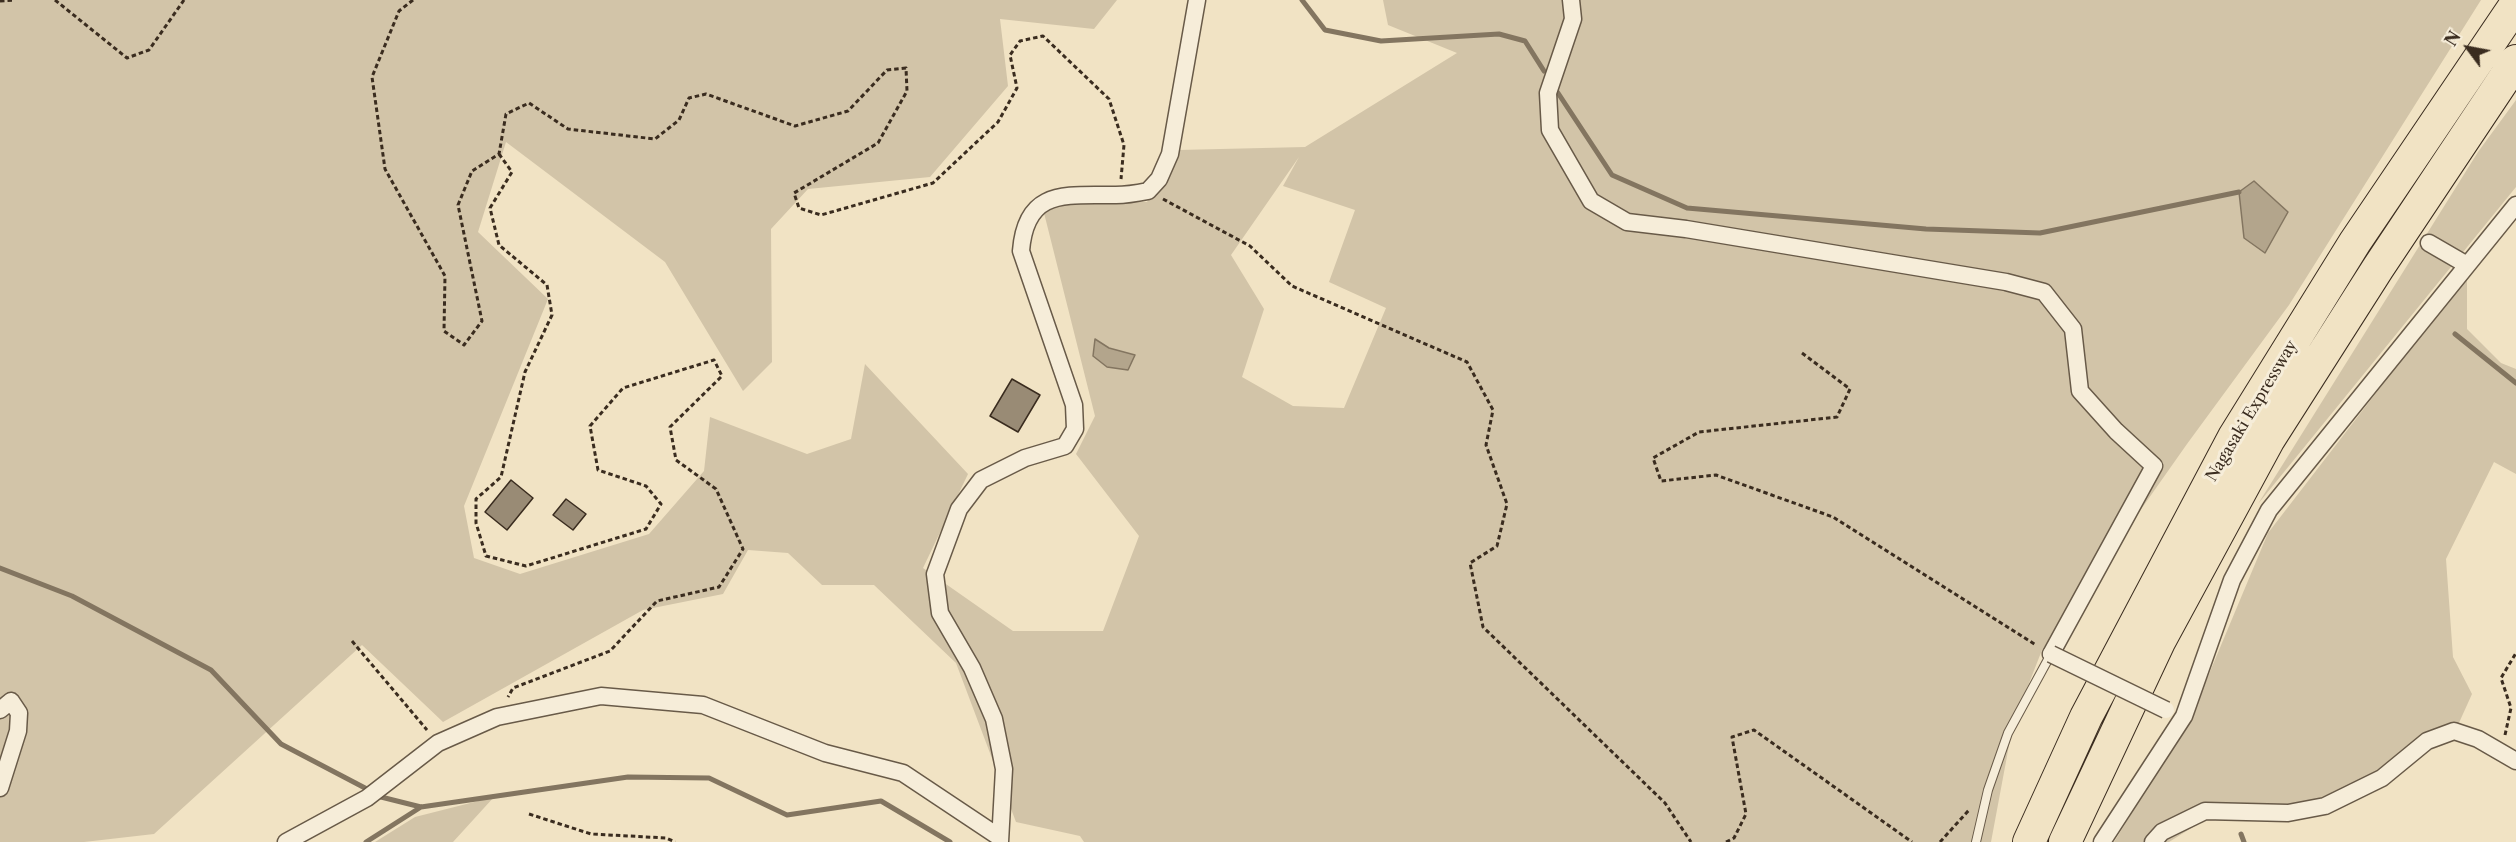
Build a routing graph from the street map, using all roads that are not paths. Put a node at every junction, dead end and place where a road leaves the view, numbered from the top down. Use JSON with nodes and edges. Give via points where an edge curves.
{"nodes":[{"id":1,"x":1197,"y":0,"type":"edge"},
{"id":2,"x":1571,"y":0,"type":"edge"},
{"id":3,"x":2516,"y":4,"type":"edge"},
{"id":4,"x":2516,"y":61,"type":"edge"},
{"id":5,"x":2516,"y":206,"type":"edge"},
{"id":6,"x":2429,"y":243,"type":"dead end"},
{"id":7,"x":2467,"y":265,"type":"junction"},
{"id":8,"x":2050,"y":654,"type":"junction"},
{"id":9,"x":0,"y":710,"type":"edge"},
{"id":10,"x":2184,"y":716,"type":"junction"},
{"id":11,"x":2516,"y":761,"type":"edge"},
{"id":12,"x":0,"y":788,"type":"edge"},
{"id":13,"x":1000,"y":840,"type":"edge"},
{"id":14,"x":286,"y":842,"type":"edge"},
{"id":15,"x":1976,"y":842,"type":"edge"},
{"id":16,"x":2029,"y":842,"type":"edge"},
{"id":17,"x":2065,"y":842,"type":"edge"},
{"id":18,"x":2102,"y":842,"type":"edge"},
{"id":19,"x":2153,"y":842,"type":"edge"}],
"edges":[{"from":1,"to":13,"type":"street","via":[[1170,153],[1159,179],[1148,191],[1058,196],[1033,210],[1023,229],[1022,251],[1074,405],[1075,429],[1065,446],[1025,458],[981,480],[960,509],[935,574],[940,613],[972,668],[994,719],[1004,769]]},
{"from":2,"to":8,"type":"street","via":[[1573,20],[1548,93],[1550,130],[1591,201],[1627,222],[2006,282],[2044,292],[2073,329],[2080,391],[2154,466]]},
{"from":3,"to":16,"type":"highway","name":"Nagasaki Expressway","via":[[2355,242],[2234,438],[2086,717]]},
{"from":4,"to":17,"type":"highway","name":"Nagasaki Expressway","via":[[2269,439],[2159,642]]},
{"from":5,"to":7,"type":"street"},
{"from":6,"to":7,"type":"street"},
{"from":7,"to":10,"type":"street","via":[[2269,510],[2232,580]]},
{"from":8,"to":10,"type":"street","bridge":true},
{"from":8,"to":15,"type":"lane","via":[[2008,733],[1988,790]]},
{"from":9,"to":12,"type":"street","via":[[11,701],[19,713],[18,731]]},
{"from":10,"to":18,"type":"street"},
{"from":11,"to":19,"type":"street","via":[[2478,739],[2454,731],[2427,741],[2382,778],[2325,806],[2288,813],[2205,811],[2163,832]]},
{"from":13,"to":14,"type":"street","via":[[903,773],[825,753],[703,705],[601,696],[496,717],[438,743],[367,798]]}]}
